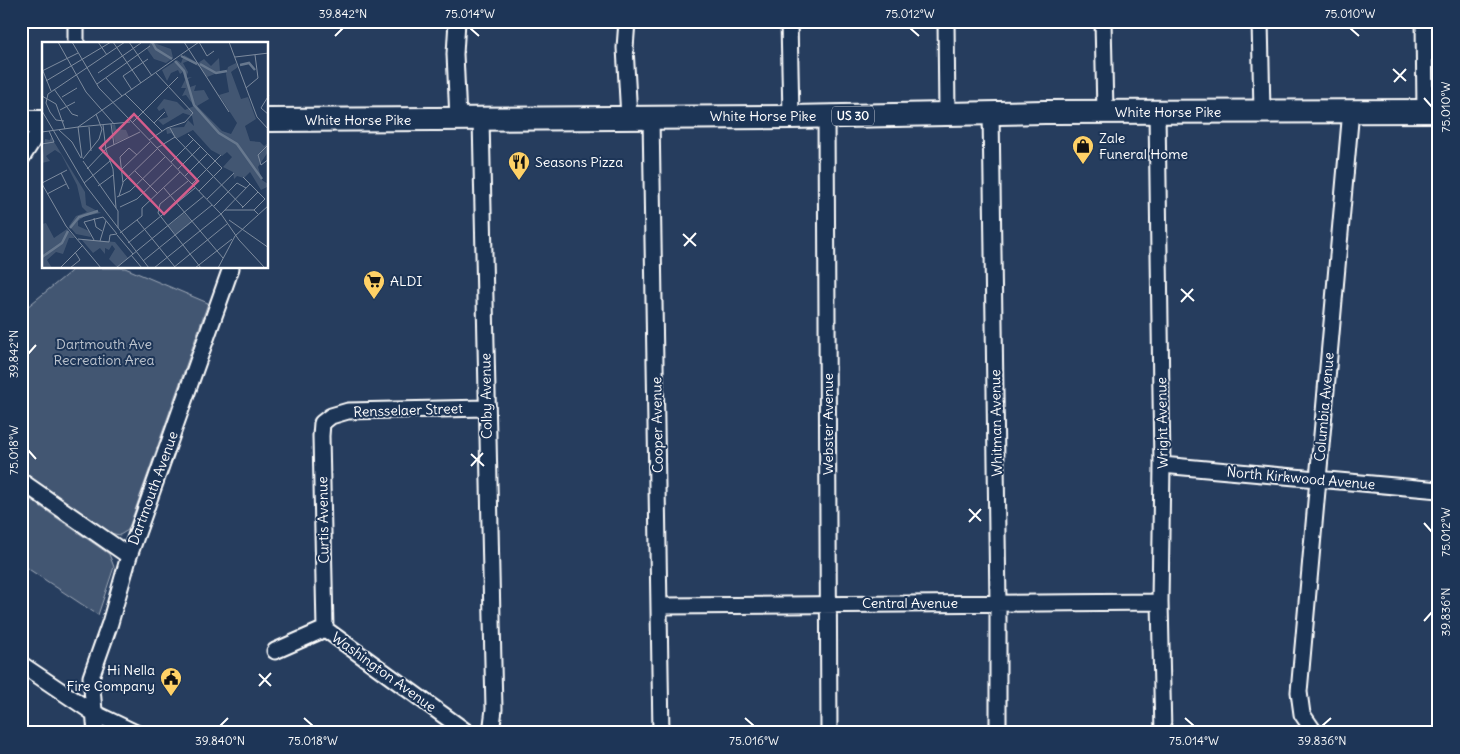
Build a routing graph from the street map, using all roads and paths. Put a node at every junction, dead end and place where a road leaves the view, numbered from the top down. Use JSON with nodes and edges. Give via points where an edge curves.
{"nodes":[{"id":1,"x":76,"y":21,"type":"edge"},
{"id":2,"x":457,"y":21,"type":"edge"},
{"id":3,"x":627,"y":21,"type":"edge"},
{"id":4,"x":789,"y":21,"type":"edge"},
{"id":5,"x":946,"y":21,"type":"edge"},
{"id":6,"x":1103,"y":21,"type":"edge"},
{"id":7,"x":1260,"y":21,"type":"edge"},
{"id":8,"x":1424,"y":21,"type":"edge"},
{"id":9,"x":76,"y":42,"type":"edge"},
{"id":10,"x":1351,"y":110,"type":"junction"},
{"id":11,"x":1262,"y":111,"type":"junction"},
{"id":12,"x":1432,"y":111,"type":"edge"},
{"id":13,"x":1105,"y":112,"type":"junction"},
{"id":14,"x":1157,"y":112,"type":"junction"},
{"id":15,"x":991,"y":113,"type":"junction"},
{"id":16,"x":947,"y":114,"type":"junction"},
{"id":17,"x":826,"y":116,"type":"junction"},
{"id":18,"x":628,"y":117,"type":"junction"},
{"id":19,"x":651,"y":117,"type":"junction"},
{"id":20,"x":792,"y":117,"type":"junction"},
{"id":21,"x":458,"y":119,"type":"junction"},
{"id":22,"x":481,"y":119,"type":"junction"},
{"id":23,"x":269,"y":120,"type":"edge"},
{"id":24,"x":21,"y":122,"type":"edge"},
{"id":25,"x":42,"y":123,"type":"edge"},
{"id":26,"x":42,"y":126,"type":"edge"},
{"id":27,"x":21,"y":159,"type":"edge"},
{"id":28,"x":231,"y":269,"type":"edge"},
{"id":29,"x":486,"y":408,"type":"junction"},
{"id":30,"x":331,"y":416,"type":"joint"},
{"id":31,"x":1162,"y":465,"type":"junction"},
{"id":32,"x":1318,"y":480,"type":"junction"},
{"id":33,"x":21,"y":481,"type":"edge"},
{"id":34,"x":1439,"y":490,"type":"edge"},
{"id":35,"x":129,"y":556,"type":"junction"},
{"id":36,"x":1160,"y":602,"type":"junction"},
{"id":37,"x":828,"y":603,"type":"junction"},
{"id":38,"x":998,"y":603,"type":"junction"},
{"id":39,"x":660,"y":606,"type":"junction"},
{"id":40,"x":325,"y":629,"type":"junction"},
{"id":41,"x":275,"y":651,"type":"dead end"},
{"id":42,"x":21,"y":664,"type":"edge"},
{"id":43,"x":92,"y":712,"type":"junction"},
{"id":44,"x":96,"y":733,"type":"edge"},
{"id":45,"x":136,"y":733,"type":"edge"},
{"id":46,"x":468,"y":733,"type":"edge"},
{"id":47,"x":491,"y":733,"type":"edge"},
{"id":48,"x":661,"y":733,"type":"edge"},
{"id":49,"x":829,"y":733,"type":"edge"},
{"id":50,"x":998,"y":733,"type":"edge"},
{"id":51,"x":1163,"y":733,"type":"edge"},
{"id":52,"x":1315,"y":733,"type":"edge"}],
"edges":[{"from":1,"to":9,"type":"street"},
{"from":2,"to":21,"type":"street"},
{"from":3,"to":18,"type":"street"},
{"from":4,"to":20,"type":"street"},
{"from":5,"to":16,"type":"street"},
{"from":6,"to":13,"type":"street"},
{"from":7,"to":11,"type":"street"},
{"from":8,"to":12,"type":"street"},
{"from":10,"to":11,"type":"highway","name":"White Horse Pike","number":"US 30"},
{"from":10,"to":12,"type":"highway","name":"White Horse Pike","number":"US 30"},
{"from":10,"to":32,"type":"street","name":"Columbia Avenue"},
{"from":11,"to":14,"type":"highway","name":"White Horse Pike","number":"US 30"},
{"from":13,"to":14,"type":"highway","name":"White Horse Pike","number":"US 30"},
{"from":13,"to":15,"type":"highway","name":"White Horse Pike","number":"US 30"},
{"from":14,"to":31,"type":"street","name":"Wright Avenue"},
{"from":15,"to":16,"type":"highway","name":"White Horse Pike","number":"US 30"},
{"from":15,"to":38,"type":"street","name":"Whitman Avenue"},
{"from":16,"to":17,"type":"highway","name":"White Horse Pike","number":"US 30"},
{"from":17,"to":20,"type":"highway","name":"White Horse Pike","number":"US 30"},
{"from":17,"to":37,"type":"street","name":"Webster Avenue"},
{"from":18,"to":19,"type":"highway","name":"White Horse Pike","number":"US 30"},
{"from":18,"to":22,"type":"highway","name":"White Horse Pike","number":"US 30"},
{"from":19,"to":20,"type":"highway","name":"White Horse Pike","number":"US 30"},
{"from":19,"to":39,"type":"street","name":"Cooper Avenue"},
{"from":21,"to":22,"type":"highway","name":"White Horse Pike","number":"US 30"},
{"from":21,"to":23,"type":"highway","name":"White Horse Pike","number":"US 30"},
{"from":22,"to":29,"type":"street","name":"Colby Avenue"},
{"from":24,"to":25,"type":"highway"},
{"from":26,"to":27,"type":"street"},
{"from":28,"to":35,"type":"street","name":"Dartmouth Avenue"},
{"from":29,"to":30,"type":"street","name":"Rensselaer Street","via":[[348,411]]},
{"from":29,"to":47,"type":"street","name":"Colby Avenue","via":[[494,708]]},
{"from":30,"to":40,"type":"street","name":"Curtis Avenue","via":[[322,423],[321,436]]},
{"from":31,"to":32,"type":"street","name":"North Kirkwood Avenue"},
{"from":31,"to":36,"type":"street","name":"Wright Avenue"},
{"from":32,"to":34,"type":"street","name":"North Kirkwood Avenue"},
{"from":32,"to":52,"type":"street","name":"Columbia Avenue","via":[[1299,692],[1302,714]]},
{"from":33,"to":35,"type":"street"},
{"from":35,"to":43,"type":"street","name":"Dartmouth Avenue","via":[[91,678]]},
{"from":36,"to":38,"type":"street","name":"Central Avenue"},
{"from":36,"to":51,"type":"street","name":"Wright Avenue"},
{"from":37,"to":38,"type":"street","name":"Central Avenue"},
{"from":37,"to":39,"type":"street","name":"Central Avenue"},
{"from":37,"to":49,"type":"street","name":"Webster Avenue"},
{"from":38,"to":50,"type":"street","name":"Whitman Avenue"},
{"from":39,"to":48,"type":"street","name":"Cooper Avenue"},
{"from":40,"to":41,"type":"street"},
{"from":40,"to":46,"type":"street","name":"Washington Avenue"},
{"from":42,"to":43,"type":"street"},
{"from":43,"to":44,"type":"street","name":"Dartmouth Avenue"},
{"from":43,"to":45,"type":"street"}]}
